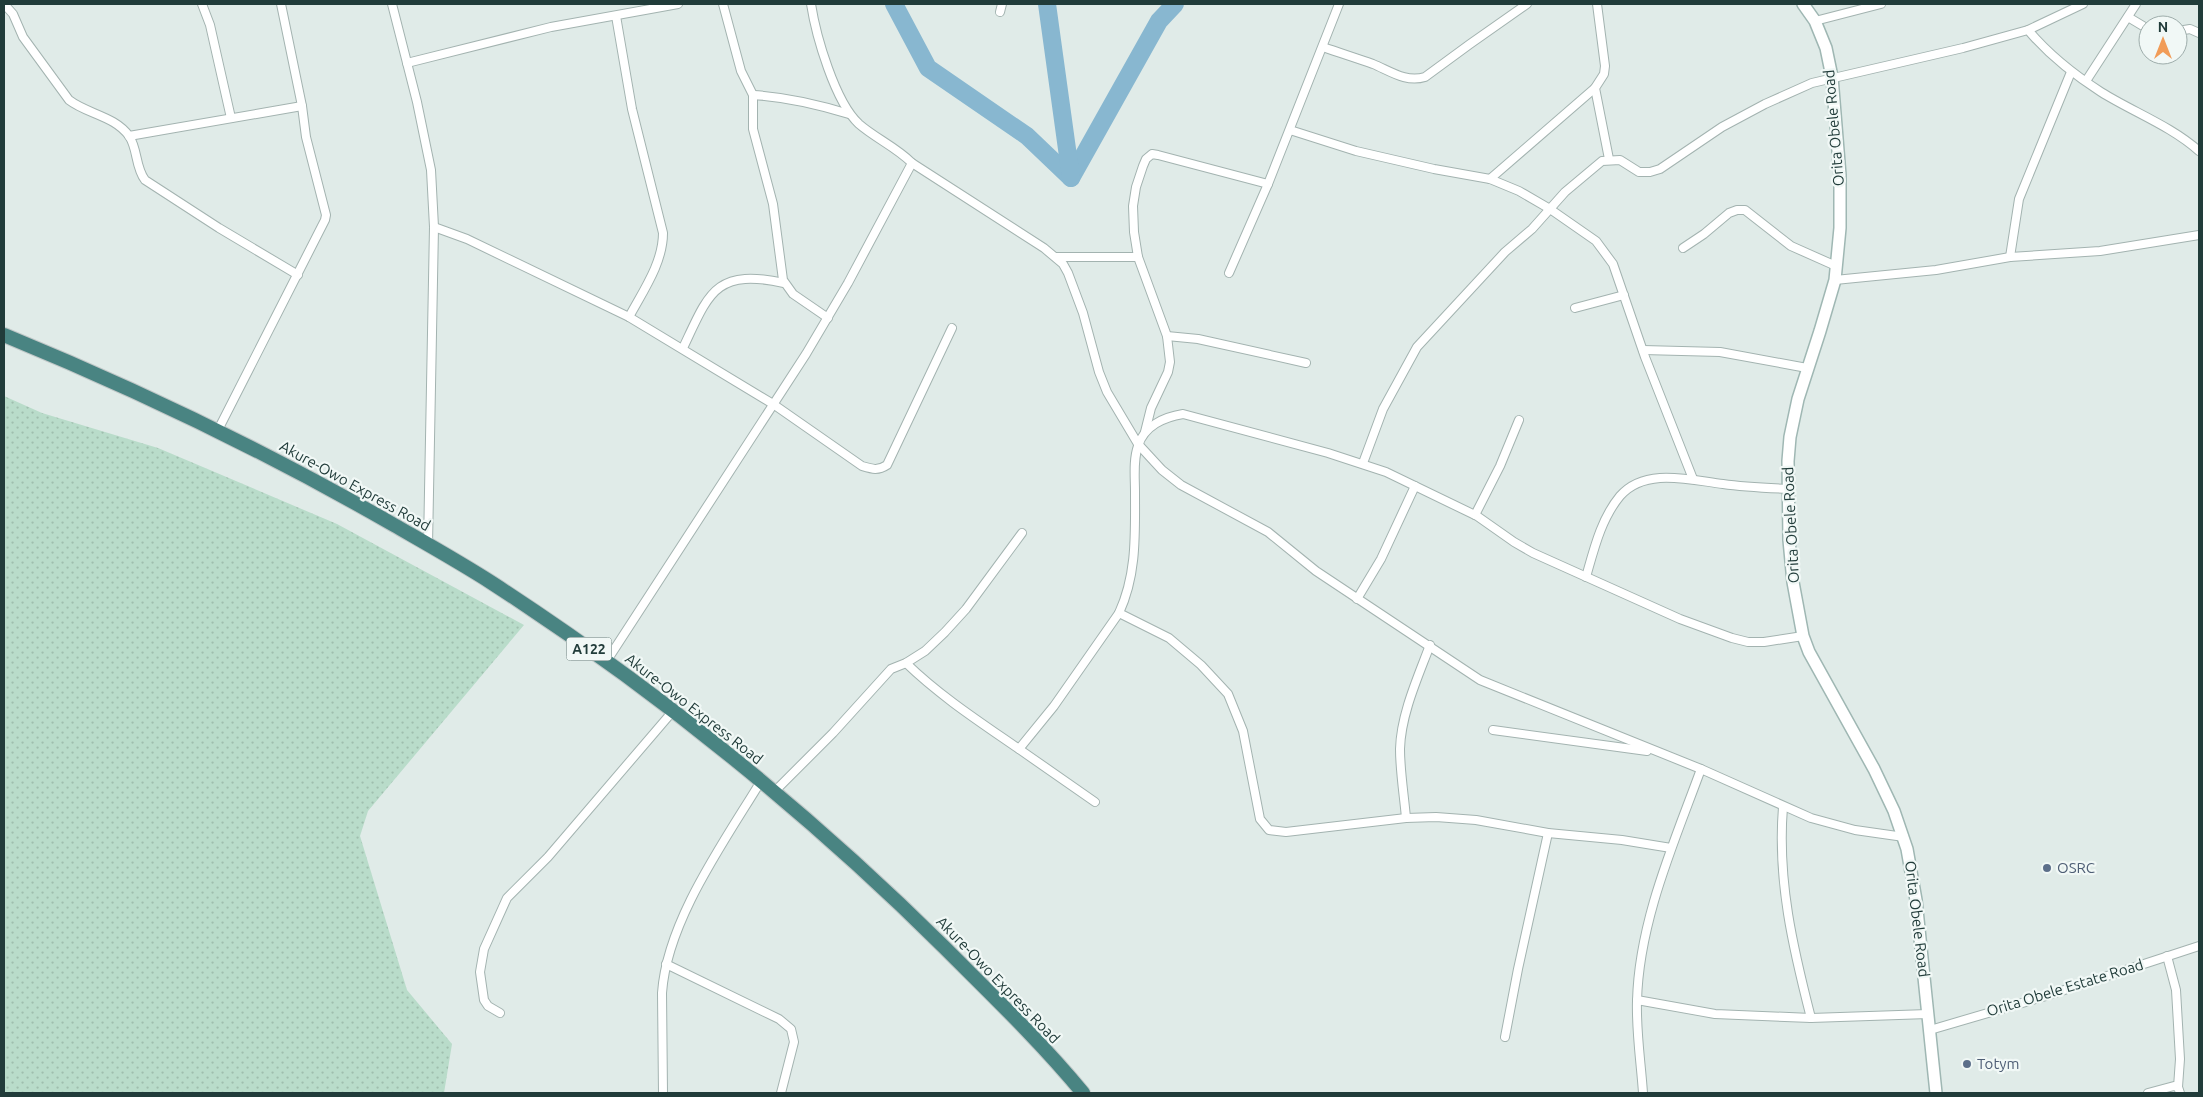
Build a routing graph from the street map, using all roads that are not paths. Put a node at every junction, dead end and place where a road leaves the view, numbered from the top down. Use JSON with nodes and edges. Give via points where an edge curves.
{"nodes":[{"id":1,"x":4,"y":4,"type":"edge"},
{"id":2,"x":202,"y":4,"type":"edge"},
{"id":3,"x":281,"y":4,"type":"edge"},
{"id":4,"x":392,"y":4,"type":"edge"},
{"id":5,"x":678,"y":4,"type":"edge"},
{"id":6,"x":723,"y":4,"type":"edge"},
{"id":7,"x":811,"y":4,"type":"edge"},
{"id":8,"x":1340,"y":4,"type":"edge"},
{"id":9,"x":1527,"y":4,"type":"edge"},
{"id":10,"x":1597,"y":4,"type":"edge"},
{"id":11,"x":1803,"y":4,"type":"edge"},
{"id":12,"x":1881,"y":4,"type":"edge"},
{"id":13,"x":2083,"y":4,"type":"edge"},
{"id":14,"x":2136,"y":4,"type":"edge"},
{"id":15,"x":616,"y":16,"type":"junction"},
{"id":16,"x":2128,"y":17,"type":"junction"},
{"id":17,"x":1815,"y":21,"type":"junction"},
{"id":18,"x":2138,"y":23,"type":"edge"},
{"id":19,"x":2028,"y":30,"type":"junction"},
{"id":20,"x":1323,"y":47,"type":"junction"},
{"id":21,"x":407,"y":63,"type":"junction"},
{"id":22,"x":2071,"y":72,"type":"junction"},
{"id":23,"x":1832,"y":77,"type":"junction"},
{"id":24,"x":2086,"y":81,"type":"junction"},
{"id":25,"x":1596,"y":88,"type":"junction"},
{"id":26,"x":753,"y":95,"type":"junction"},
{"id":27,"x":302,"y":106,"type":"junction"},
{"id":28,"x":850,"y":114,"type":"junction"},
{"id":29,"x":230,"y":118,"type":"junction"},
{"id":30,"x":1290,"y":130,"type":"junction"},
{"id":31,"x":129,"y":136,"type":"junction"},
{"id":32,"x":2198,"y":148,"type":"edge"},
{"id":33,"x":1609,"y":159,"type":"junction"},
{"id":34,"x":912,"y":162,"type":"junction"},
{"id":35,"x":1490,"y":178,"type":"junction"},
{"id":36,"x":1268,"y":184,"type":"junction"},
{"id":37,"x":1550,"y":209,"type":"junction"},
{"id":38,"x":434,"y":227,"type":"junction"},
{"id":39,"x":2199,"y":236,"type":"edge"},
{"id":40,"x":1683,"y":248,"type":"dead end"},
{"id":41,"x":1138,"y":256,"type":"junction"},
{"id":42,"x":1056,"y":257,"type":"junction"},
{"id":43,"x":2010,"y":258,"type":"junction"},
{"id":44,"x":1836,"y":266,"type":"junction"},
{"id":45,"x":1229,"y":273,"type":"dead end"},
{"id":46,"x":298,"y":275,"type":"junction"},
{"id":47,"x":1834,"y":280,"type":"junction"},
{"id":48,"x":784,"y":283,"type":"junction"},
{"id":49,"x":1624,"y":295,"type":"junction"},
{"id":50,"x":1575,"y":308,"type":"dead end"},
{"id":51,"x":628,"y":317,"type":"junction"},
{"id":52,"x":828,"y":318,"type":"junction"},
{"id":53,"x":952,"y":328,"type":"dead end"},
{"id":54,"x":4,"y":335,"type":"edge"},
{"id":55,"x":1167,"y":336,"type":"junction"},
{"id":56,"x":683,"y":348,"type":"junction"},
{"id":57,"x":1643,"y":350,"type":"junction"},
{"id":58,"x":1306,"y":363,"type":"dead end"},
{"id":59,"x":1806,"y":368,"type":"junction"},
{"id":60,"x":773,"y":404,"type":"junction"},
{"id":61,"x":1520,"y":420,"type":"dead end"},
{"id":62,"x":218,"y":430,"type":"junction"},
{"id":63,"x":1144,"y":435,"type":"junction"},
{"id":64,"x":1138,"y":444,"type":"junction"},
{"id":65,"x":1363,"y":463,"type":"junction"},
{"id":66,"x":1693,"y":479,"type":"junction"},
{"id":67,"x":1415,"y":486,"type":"junction"},
{"id":68,"x":1788,"y":489,"type":"junction"},
{"id":69,"x":1475,"y":515,"type":"junction"},
{"id":70,"x":1022,"y":534,"type":"dead end"},
{"id":71,"x":428,"y":545,"type":"junction"},
{"id":72,"x":1586,"y":577,"type":"junction"},
{"id":73,"x":1357,"y":599,"type":"junction"},
{"id":74,"x":1119,"y":613,"type":"junction"},
{"id":75,"x":1803,"y":636,"type":"junction"},
{"id":76,"x":1430,"y":645,"type":"junction"},
{"id":77,"x":606,"y":662,"type":"junction"},
{"id":78,"x":906,"y":663,"type":"junction"},
{"id":79,"x":673,"y":711,"type":"junction"},
{"id":80,"x":1493,"y":730,"type":"dead end"},
{"id":81,"x":1019,"y":749,"type":"junction"},
{"id":82,"x":1658,"y":752,"type":"junction"},
{"id":83,"x":1701,"y":770,"type":"junction"},
{"id":84,"x":761,"y":781,"type":"junction"},
{"id":85,"x":774,"y":792,"type":"junction"},
{"id":86,"x":1095,"y":802,"type":"dead end"},
{"id":87,"x":1783,"y":807,"type":"junction"},
{"id":88,"x":1406,"y":818,"type":"junction"},
{"id":89,"x":1548,"y":833,"type":"junction"},
{"id":90,"x":1904,"y":837,"type":"junction"},
{"id":91,"x":1671,"y":848,"type":"junction"},
{"id":92,"x":2199,"y":946,"type":"edge"},
{"id":93,"x":2167,"y":956,"type":"junction"},
{"id":94,"x":666,"y":964,"type":"junction"},
{"id":95,"x":1637,"y":1000,"type":"junction"},
{"id":96,"x":500,"y":1014,"type":"dead end"},
{"id":97,"x":1928,"y":1014,"type":"junction"},
{"id":98,"x":1811,"y":1018,"type":"junction"},
{"id":99,"x":1930,"y":1030,"type":"junction"},
{"id":100,"x":1505,"y":1037,"type":"dead end"},
{"id":101,"x":2179,"y":1090,"type":"edge"},
{"id":102,"x":663,"y":1093,"type":"edge"},
{"id":103,"x":781,"y":1093,"type":"edge"},
{"id":104,"x":1083,"y":1093,"type":"edge"},
{"id":105,"x":1643,"y":1093,"type":"edge"},
{"id":106,"x":1936,"y":1093,"type":"edge"},
{"id":107,"x":2148,"y":1093,"type":"edge"}],
"edges":[{"from":1,"to":31,"type":"street","via":[[13,14],[23,37],[69,100],[97,113]]},
{"from":2,"to":29,"type":"street","via":[[210,25]]},
{"from":3,"to":27,"type":"street"},
{"from":4,"to":21,"type":"street"},
{"from":5,"to":15,"type":"street"},
{"from":6,"to":26,"type":"street","via":[[741,71]]},
{"from":7,"to":28,"type":"street","via":[[823,53],[841,100]]},
{"from":8,"to":20,"type":"street"},
{"from":9,"to":20,"type":"street","via":[[1418,80],[1402,78]]},
{"from":10,"to":25,"type":"street","via":[[1605,66]]},
{"from":11,"to":17,"type":"main road","name":"Orita Obele Road"},
{"from":12,"to":17,"type":"street"},
{"from":13,"to":19,"type":"street"},
{"from":14,"to":16,"type":"street"},
{"from":15,"to":21,"type":"street","via":[[551,27]]},
{"from":15,"to":51,"type":"street","via":[[632,109],[663,232],[660,258]]},
{"from":16,"to":18,"type":"street"},
{"from":16,"to":24,"type":"street"},
{"from":17,"to":23,"type":"main road","name":"Orita Obele Road","via":[[1826,48]]},
{"from":19,"to":22,"type":"street"},
{"from":19,"to":23,"type":"street","via":[[1964,48]]},
{"from":20,"to":30,"type":"street"},
{"from":21,"to":38,"type":"street","via":[[431,170]]},
{"from":22,"to":24,"type":"street"},
{"from":22,"to":43,"type":"street","via":[[2019,199]]},
{"from":23,"to":33,"type":"street","via":[[1794,90],[1750,111],[1660,169],[1639,172],[1620,160]]},
{"from":23,"to":44,"type":"main road","name":"Orita Obele Road","via":[[1840,176]]},
{"from":24,"to":32,"type":"street"},
{"from":25,"to":33,"type":"street"},
{"from":25,"to":35,"type":"street"},
{"from":26,"to":28,"type":"street","via":[[782,97]]},
{"from":26,"to":48,"type":"street","via":[[753,129],[773,204]]},
{"from":27,"to":29,"type":"street"},
{"from":27,"to":46,"type":"street","via":[[306,137],[326,215]]},
{"from":28,"to":34,"type":"street","via":[[860,125]]},
{"from":29,"to":31,"type":"street"},
{"from":30,"to":35,"type":"street","via":[[1364,153]]},
{"from":30,"to":36,"type":"street"},
{"from":31,"to":46,"type":"street","via":[[139,172],[145,180]]},
{"from":33,"to":37,"type":"street","via":[[1580,179]]},
{"from":34,"to":42,"type":"street"},
{"from":34,"to":52,"type":"street"},
{"from":35,"to":37,"type":"street"},
{"from":36,"to":41,"type":"street","via":[[1152,154],[1143,166],[1133,206]]},
{"from":36,"to":45,"type":"street"},
{"from":37,"to":49,"type":"street","via":[[1605,251],[1614,264]]},
{"from":37,"to":65,"type":"street","via":[[1499,258],[1417,347],[1383,409]]},
{"from":38,"to":51,"type":"street","via":[[467,239]]},
{"from":38,"to":71,"type":"street"},
{"from":39,"to":43,"type":"street","via":[[2100,251]]},
{"from":40,"to":44,"type":"street","via":[[1729,213],[1745,210],[1791,246]]},
{"from":41,"to":42,"type":"street"},
{"from":41,"to":55,"type":"street"},
{"from":42,"to":64,"type":"street","via":[[1063,264],[1074,289],[1107,392]]},
{"from":43,"to":47,"type":"street","via":[[1936,270]]},
{"from":44,"to":47,"type":"main road","name":"Orita Obele Road"},
{"from":46,"to":62,"type":"street"},
{"from":47,"to":59,"type":"main road","name":"Orita Obele Road"},
{"from":48,"to":52,"type":"street","via":[[793,294]]},
{"from":48,"to":56,"type":"street","via":[[743,278],[715,291],[705,301]]},
{"from":49,"to":50,"type":"street"},
{"from":49,"to":57,"type":"street"},
{"from":51,"to":56,"type":"street"},
{"from":52,"to":60,"type":"street"},
{"from":53,"to":60,"type":"street","via":[[887,465],[880,469],[862,466]]},
{"from":54,"to":62,"type":"highway","name":"Akure-Owo Express Road","number":"A122"},
{"from":55,"to":58,"type":"street","via":[[1198,339]]},
{"from":55,"to":63,"type":"street","via":[[1168,372],[1151,408]]},
{"from":56,"to":60,"type":"street"},
{"from":57,"to":59,"type":"street","via":[[1720,352]]},
{"from":57,"to":66,"type":"street"},
{"from":59,"to":68,"type":"main road","name":"Orita Obele Road","via":[[1790,438]]},
{"from":60,"to":77,"type":"street"},
{"from":61,"to":69,"type":"street"},
{"from":62,"to":71,"type":"highway","name":"Akure-Owo Express Road","number":"A122","via":[[308,476]]},
{"from":63,"to":64,"type":"street"},
{"from":63,"to":65,"type":"street","via":[[1158,421],[1182,414]]},
{"from":64,"to":73,"type":"street","via":[[1181,485],[1268,532]]},
{"from":64,"to":74,"type":"street","via":[[1136,551],[1128,590]]},
{"from":65,"to":67,"type":"street"},
{"from":66,"to":68,"type":"street"},
{"from":66,"to":72,"type":"street","via":[[1647,480],[1621,495],[1609,512],[1597,540]]},
{"from":67,"to":69,"type":"street"},
{"from":67,"to":73,"type":"street","via":[[1381,559]]},
{"from":68,"to":75,"type":"main road","name":"Orita Obele Road","via":[[1793,582]]},
{"from":69,"to":72,"type":"street","via":[[1526,549]]},
{"from":70,"to":78,"type":"street","via":[[950,627],[925,651]]},
{"from":71,"to":77,"type":"highway","name":"Akure-Owo Express Road","number":"A122","via":[[490,582]]},
{"from":72,"to":75,"type":"street","via":[[1680,619],[1732,638],[1764,642]]},
{"from":73,"to":76,"type":"street"},
{"from":74,"to":81,"type":"street","via":[[1054,706]]},
{"from":74,"to":88,"type":"street","via":[[1168,638],[1201,665],[1228,694],[1243,731],[1260,819],[1269,830],[1286,832]]},
{"from":75,"to":90,"type":"main road","name":"Orita Obele Road","via":[[1874,769]]},
{"from":76,"to":82,"type":"street","via":[[1480,680]]},
{"from":76,"to":88,"type":"street","via":[[1406,714],[1400,748]]},
{"from":77,"to":79,"type":"highway","name":"Akure-Owo Express Road","number":"A122"},
{"from":78,"to":81,"type":"street","via":[[960,708]]},
{"from":78,"to":85,"type":"street","via":[[891,669]]},
{"from":79,"to":84,"type":"highway","name":"Akure-Owo Express Road","number":"A122"},
{"from":79,"to":96,"type":"street","via":[[548,857],[507,898],[484,949],[480,972],[484,1000]]},
{"from":80,"to":82,"type":"street"},
{"from":81,"to":86,"type":"street"},
{"from":82,"to":83,"type":"street"},
{"from":83,"to":87,"type":"street"},
{"from":83,"to":91,"type":"street"},
{"from":84,"to":85,"type":"highway","name":"Akure-Owo Express Road","number":"A122"},
{"from":84,"to":94,"type":"street","via":[[677,928]]},
{"from":85,"to":104,"type":"highway","name":"Akure-Owo Express Road","number":"A122","via":[[902,905]]},
{"from":87,"to":90,"type":"street","via":[[1855,830]]},
{"from":87,"to":98,"type":"street","via":[[1783,890]]},
{"from":88,"to":89,"type":"street","via":[[1476,820]]},
{"from":89,"to":91,"type":"street"},
{"from":89,"to":100,"type":"street"},
{"from":90,"to":97,"type":"main road","name":"Orita Obele Road","via":[[1915,892]]},
{"from":91,"to":95,"type":"street","via":[[1649,923]]},
{"from":92,"to":93,"type":"street","name":"Orita Obele Estate Road"},
{"from":93,"to":99,"type":"street","name":"Orita Obele Estate Road"},
{"from":93,"to":101,"type":"street","via":[[2176,990]]},
{"from":94,"to":102,"type":"street","via":[[662,993]]},
{"from":94,"to":103,"type":"street","via":[[779,1019],[791,1029],[794,1042]]},
{"from":95,"to":98,"type":"street","via":[[1715,1014]]},
{"from":95,"to":105,"type":"street"},
{"from":97,"to":98,"type":"street"},
{"from":97,"to":99,"type":"main road","name":"Orita Obele Road"},
{"from":99,"to":106,"type":"main road","name":"Orita Obele Road"},
{"from":101,"to":107,"type":"street","via":[[2171,1086]]}]}
